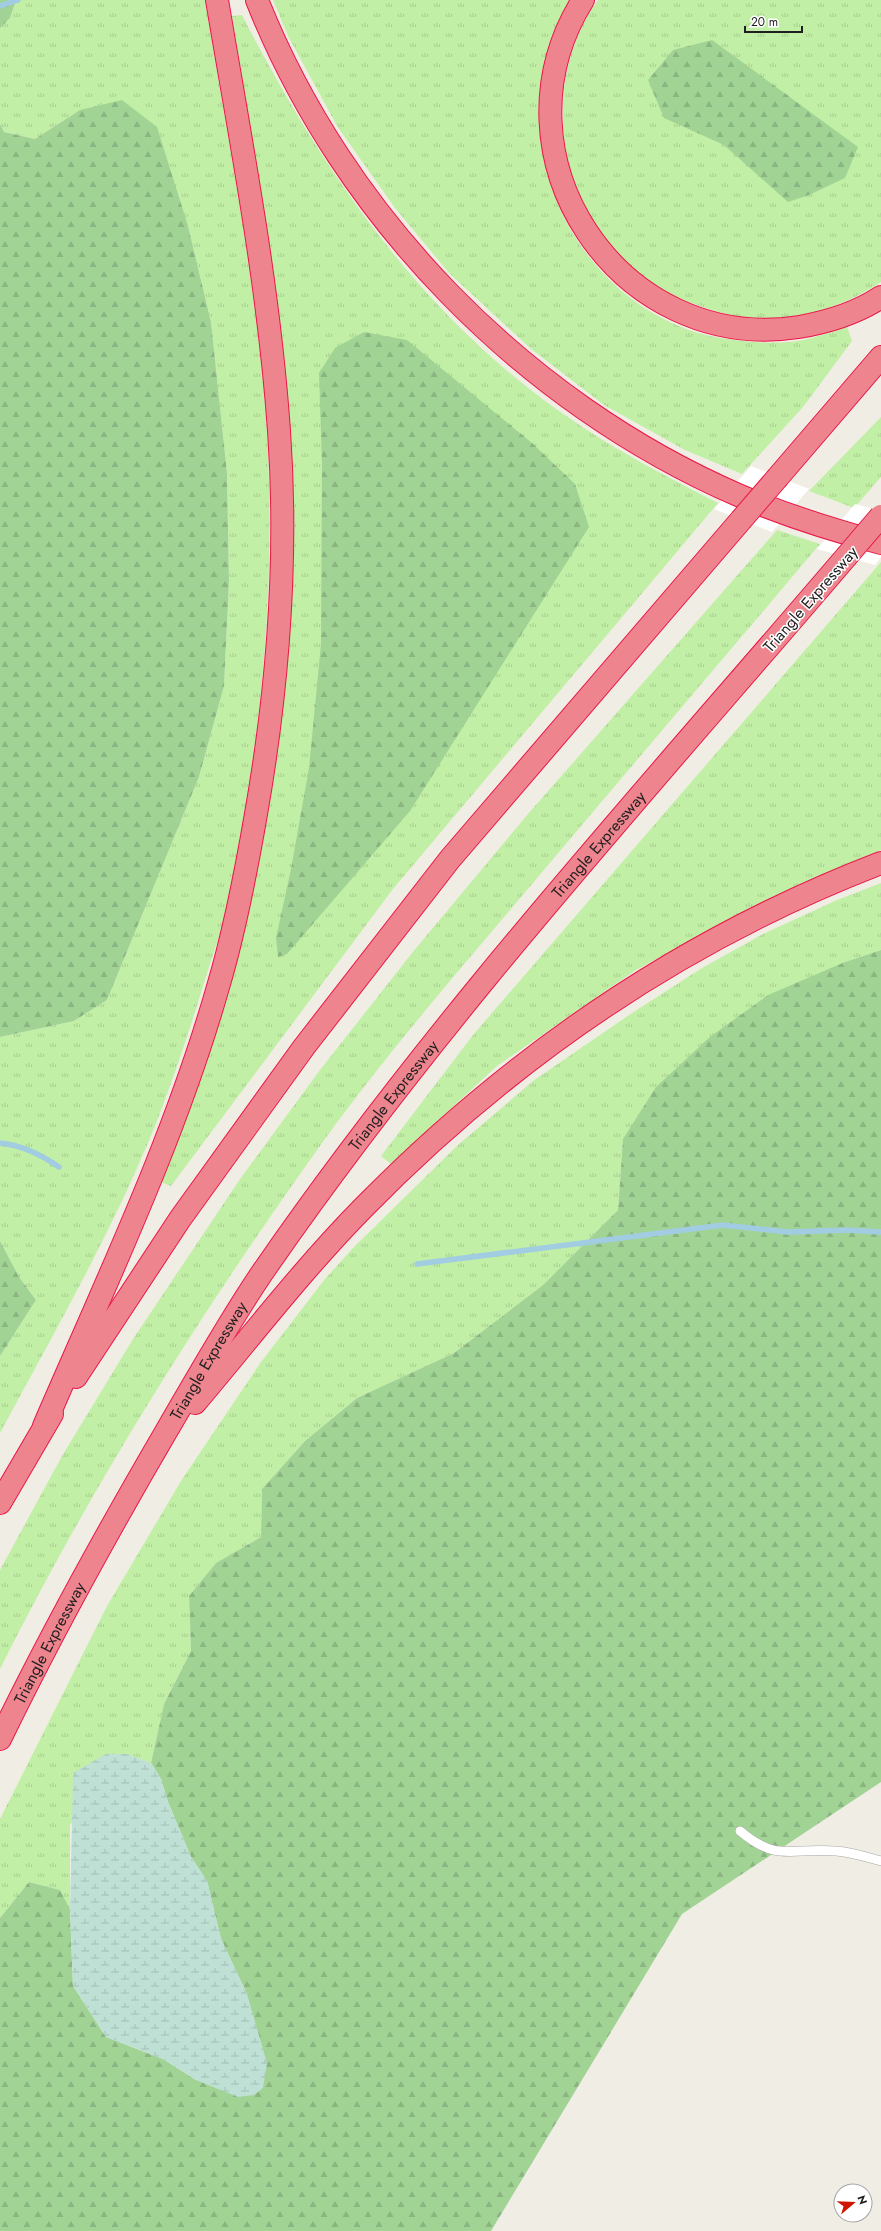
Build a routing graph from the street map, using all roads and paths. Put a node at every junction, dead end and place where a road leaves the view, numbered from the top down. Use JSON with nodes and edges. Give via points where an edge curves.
{"nodes":[{"id":1,"x":217,"y":0,"type":"edge"},
{"id":2,"x":257,"y":0,"type":"edge"},
{"id":3,"x":584,"y":0,"type":"edge"},
{"id":4,"x":881,"y":297,"type":"edge"},
{"id":5,"x":881,"y":357,"type":"edge"},
{"id":6,"x":881,"y":516,"type":"edge"},
{"id":7,"x":881,"y":543,"type":"edge"},
{"id":8,"x":881,"y":863,"type":"edge"},
{"id":9,"x":44,"y":1426,"type":"junction"},
{"id":10,"x":156,"y":1448,"type":"junction"},
{"id":11,"x":0,"y":1503,"type":"edge"},
{"id":12,"x":0,"y":1739,"type":"edge"},
{"id":13,"x":740,"y":1831,"type":"dead end"},
{"id":14,"x":881,"y":1861,"type":"edge"}],
"edges":[{"from":1,"to":9,"type":"highway","via":[[260,257],[279,433],[282,488],[280,594],[270,726],[249,856],[219,986],[198,1051],[150,1178]]},
{"from":2,"to":7,"type":"highway","via":[[288,68],[313,113],[371,202],[438,281],[516,356],[599,418],[691,472],[787,515]]},
{"from":3,"to":4,"type":"highway","via":[[571,24],[555,71],[551,121],[553,146],[564,188],[577,217],[590,238],[623,275],[659,301],[687,315],[710,322],[754,329],[785,329],[828,321]]},
{"from":5,"to":9,"type":"highway","bridge":true,"via":[[450,860],[304,1047],[180,1219]]},
{"from":6,"to":10,"type":"highway","name":"Triangle Expressway","bridge":true,"via":[[512,946],[382,1107],[261,1275]]},
{"from":8,"to":10,"type":"highway","via":[[769,912],[673,962],[593,1013],[509,1075],[433,1139],[361,1210]]},
{"from":9,"to":11,"type":"highway"},
{"from":10,"to":12,"type":"highway","name":"Triangle Expressway","via":[[56,1628]]},
{"from":13,"to":14,"type":"lane","via":[[770,1851],[836,1851]]}]}
